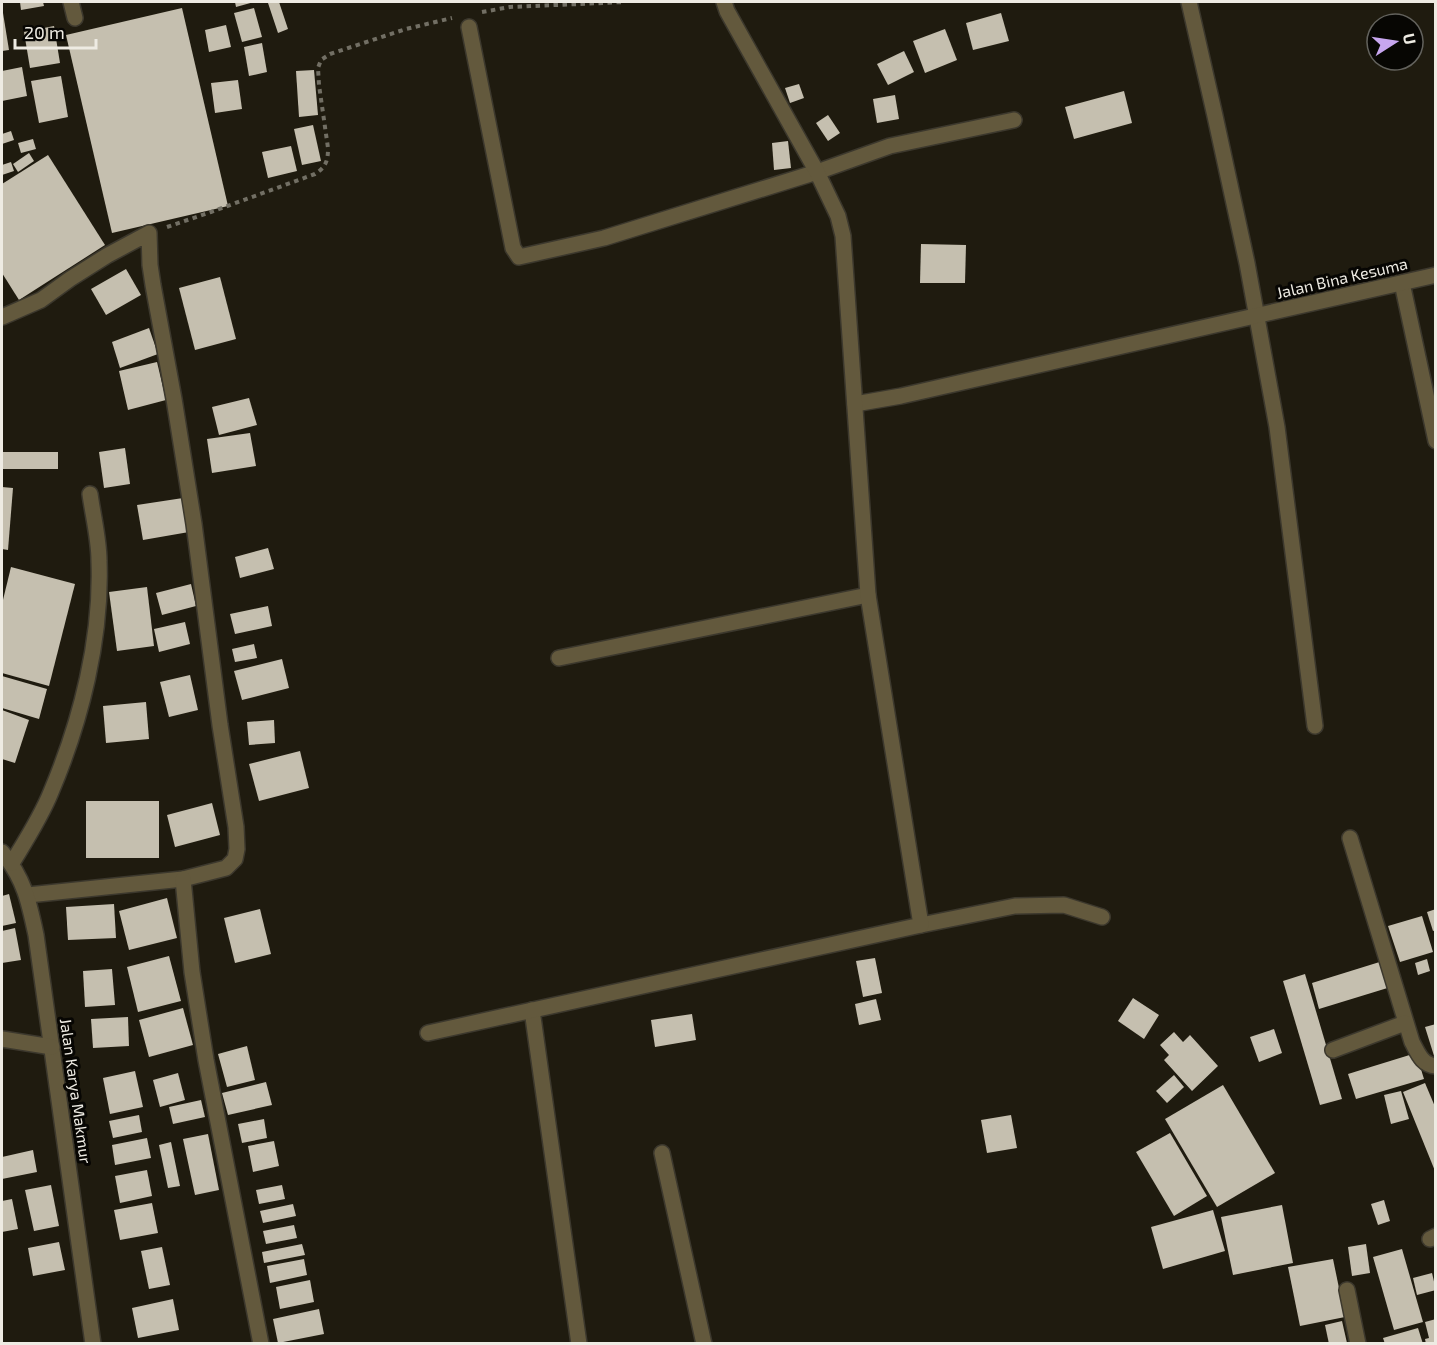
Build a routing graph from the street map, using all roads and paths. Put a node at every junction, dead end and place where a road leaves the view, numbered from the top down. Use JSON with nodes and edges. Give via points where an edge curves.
{"nodes":[{"id":1,"x":71,"y":2,"type":"edge"},
{"id":2,"x":625,"y":2,"type":"edge"},
{"id":3,"x":1189,"y":2,"type":"edge"},
{"id":4,"x":726,"y":6,"type":"edge"},
{"id":5,"x":75,"y":18,"type":"dead end"},
{"id":6,"x":468,"y":19,"type":"junction"},
{"id":7,"x":1014,"y":120,"type":"dead end"},
{"id":8,"x":817,"y":172,"type":"junction"},
{"id":9,"x":149,"y":233,"type":"junction"},
{"id":10,"x":1436,"y":275,"type":"edge"},
{"id":11,"x":1402,"y":283,"type":"junction"},
{"id":12,"x":2,"y":316,"type":"edge"},
{"id":13,"x":1256,"y":316,"type":"junction"},
{"id":14,"x":855,"y":404,"type":"junction"},
{"id":15,"x":1436,"y":441,"type":"edge"},
{"id":16,"x":90,"y":494,"type":"dead end"},
{"id":17,"x":868,"y":595,"type":"junction"},
{"id":18,"x":559,"y":657,"type":"dead end"},
{"id":19,"x":1315,"y":726,"type":"dead end"},
{"id":20,"x":1350,"y":838,"type":"dead end"},
{"id":21,"x":7,"y":858,"type":"edge"},
{"id":22,"x":183,"y":879,"type":"junction"},
{"id":23,"x":28,"y":895,"type":"junction"},
{"id":24,"x":1102,"y":917,"type":"dead end"},
{"id":25,"x":921,"y":925,"type":"junction"},
{"id":26,"x":532,"y":1010,"type":"junction"},
{"id":27,"x":1405,"y":1023,"type":"junction"},
{"id":28,"x":428,"y":1033,"type":"dead end"},
{"id":29,"x":2,"y":1040,"type":"edge"},
{"id":30,"x":52,"y":1047,"type":"junction"},
{"id":31,"x":1333,"y":1050,"type":"dead end"},
{"id":32,"x":1436,"y":1066,"type":"edge"},
{"id":33,"x":662,"y":1153,"type":"dead end"},
{"id":34,"x":1347,"y":1290,"type":"dead end"},
{"id":35,"x":93,"y":1344,"type":"edge"},
{"id":36,"x":261,"y":1344,"type":"edge"},
{"id":37,"x":579,"y":1344,"type":"edge"},
{"id":38,"x":704,"y":1344,"type":"edge"},
{"id":39,"x":1358,"y":1344,"type":"edge"}],
"edges":[{"from":1,"to":5,"type":"street"},
{"from":2,"to":6,"type":"path","via":[[510,7]]},
{"from":3,"to":13,"type":"street"},
{"from":4,"to":8,"type":"street"},
{"from":6,"to":8,"type":"street","via":[[513,248],[519,257],[604,238]]},
{"from":6,"to":9,"type":"path","via":[[406,29],[321,60],[319,85],[328,148],[324,168]]},
{"from":7,"to":8,"type":"street","via":[[890,146]]},
{"from":8,"to":14,"type":"street","via":[[843,236]]},
{"from":9,"to":12,"type":"street","via":[[41,300]]},
{"from":9,"to":22,"type":"street","via":[[150,265],[194,524],[236,827],[235,859],[226,868]]},
{"from":10,"to":11,"type":"street","name":"Jalan Bina Kesuma"},
{"from":11,"to":13,"type":"street","name":"Jalan Bina Kesuma"},
{"from":11,"to":15,"type":"street"},
{"from":13,"to":14,"type":"street","name":"Jalan Bina Kesuma"},
{"from":13,"to":19,"type":"street","via":[[1277,427]]},
{"from":14,"to":17,"type":"street"},
{"from":16,"to":21,"type":"street","via":[[99,560],[98,617],[78,719],[33,829]]},
{"from":17,"to":18,"type":"street"},
{"from":17,"to":25,"type":"street"},
{"from":20,"to":27,"type":"street"},
{"from":21,"to":23,"type":"street","name":"Jalan Karya Makmur"},
{"from":22,"to":23,"type":"street"},
{"from":22,"to":36,"type":"street","via":[[206,1059]]},
{"from":23,"to":30,"type":"street","name":"Jalan Karya Makmur"},
{"from":24,"to":25,"type":"street","via":[[1064,905],[1015,906]]},
{"from":25,"to":26,"type":"street"},
{"from":26,"to":28,"type":"street"},
{"from":26,"to":37,"type":"street"},
{"from":27,"to":31,"type":"street"},
{"from":27,"to":32,"type":"street","via":[[1419,1056]]},
{"from":29,"to":30,"type":"street"},
{"from":30,"to":35,"type":"street","name":"Jalan Karya Makmur"},
{"from":33,"to":38,"type":"street"},
{"from":34,"to":39,"type":"street"}]}
